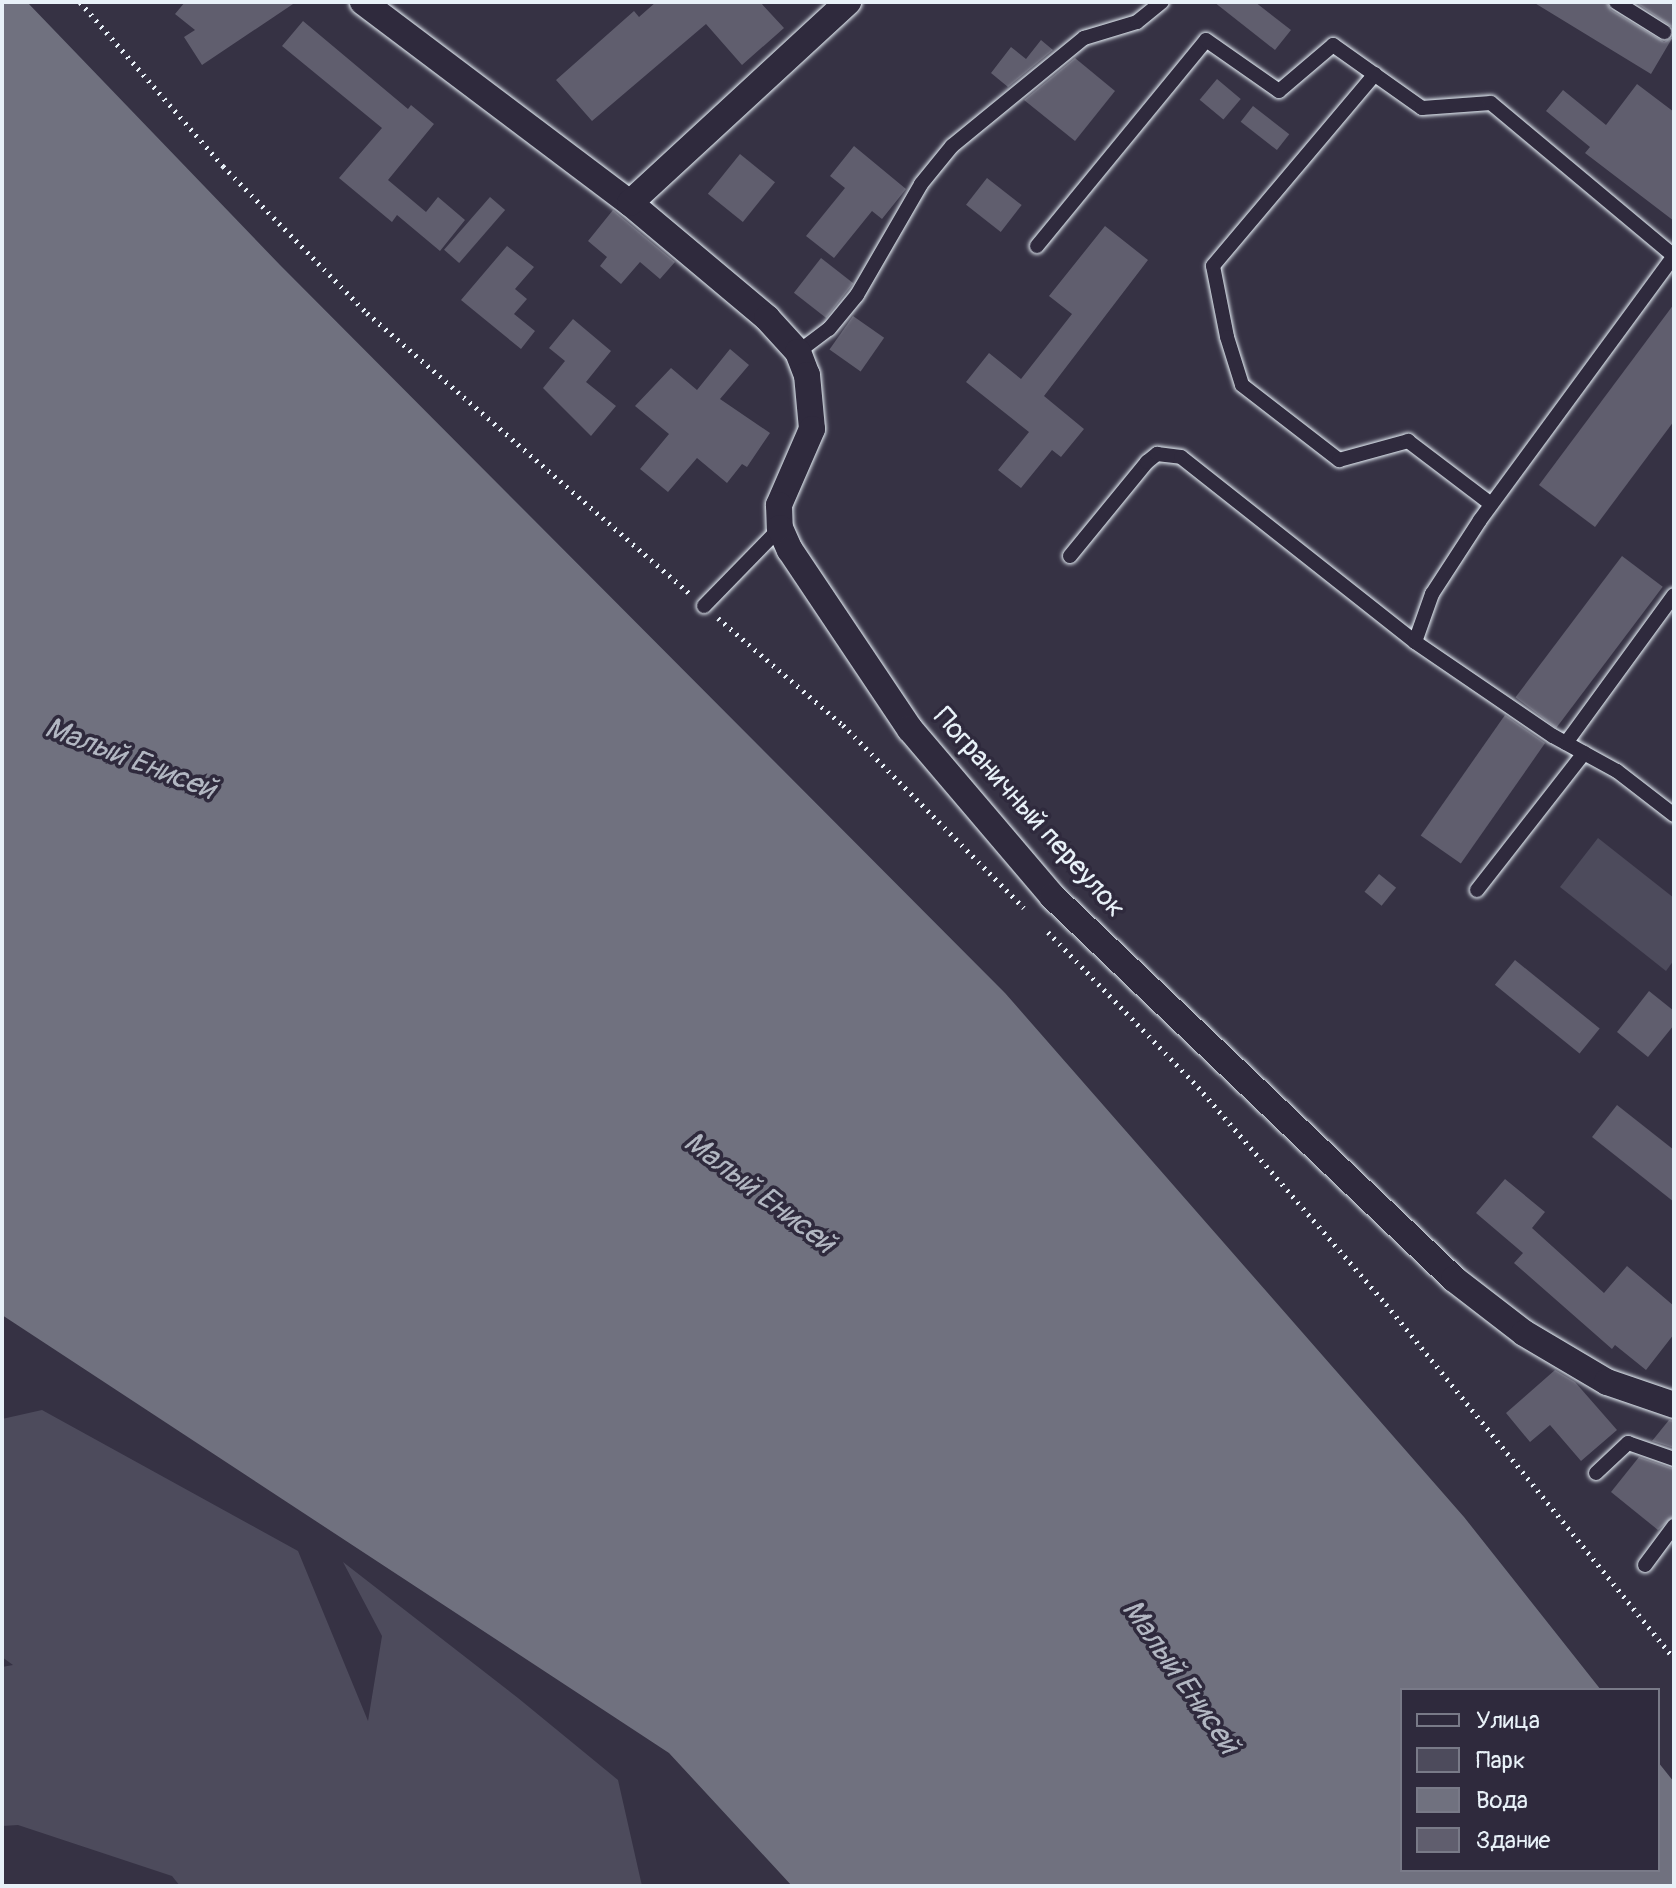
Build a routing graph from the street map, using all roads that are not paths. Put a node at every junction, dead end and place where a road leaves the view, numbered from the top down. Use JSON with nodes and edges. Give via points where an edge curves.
{"nodes":[{"id":1,"x":363,"y":2,"type":"edge"},
{"id":2,"x":848,"y":2,"type":"edge"},
{"id":3,"x":1162,"y":2,"type":"edge"},
{"id":4,"x":1616,"y":2,"type":"edge"},
{"id":5,"x":1664,"y":32,"type":"dead end"},
{"id":6,"x":1375,"y":74,"type":"junction"},
{"id":7,"x":630,"y":203,"type":"junction"},
{"id":8,"x":1037,"y":246,"type":"dead end"},
{"id":9,"x":1674,"y":256,"type":"edge"},
{"id":10,"x":798,"y":352,"type":"junction"},
{"id":11,"x":1491,"y":504,"type":"junction"},
{"id":12,"x":780,"y":528,"type":"junction"},
{"id":13,"x":1070,"y":556,"type":"dead end"},
{"id":14,"x":1674,"y":595,"type":"edge"},
{"id":15,"x":704,"y":606,"type":"road end"},
{"id":16,"x":1415,"y":642,"type":"junction"},
{"id":17,"x":1566,"y":743,"type":"junction"},
{"id":18,"x":1584,"y":753,"type":"junction"},
{"id":19,"x":1674,"y":815,"type":"edge"},
{"id":20,"x":1477,"y":890,"type":"dead end"},
{"id":21,"x":1674,"y":1405,"type":"edge"},
{"id":22,"x":1674,"y":1459,"type":"edge"},
{"id":23,"x":1596,"y":1473,"type":"dead end"},
{"id":24,"x":1674,"y":1526,"type":"edge"},
{"id":25,"x":1645,"y":1565,"type":"dead end"}],
"edges":[{"from":1,"to":7,"type":"street"},
{"from":2,"to":7,"type":"street"},
{"from":3,"to":10,"type":"lane","via":[[1137,22],[1084,38],[952,146],[921,184],[857,295],[829,329]]},
{"from":4,"to":5,"type":"lane"},
{"from":6,"to":8,"type":"lane","via":[[1333,45],[1279,91],[1206,40]]},
{"from":6,"to":9,"type":"lane","via":[[1422,108],[1491,103]]},
{"from":6,"to":11,"type":"lane","via":[[1213,266],[1227,337],[1242,385],[1339,460],[1408,441]]},
{"from":7,"to":10,"type":"street","via":[[767,318]]},
{"from":9,"to":11,"type":"lane"},
{"from":10,"to":12,"type":"street","via":[[807,375],[812,429],[779,505]]},
{"from":11,"to":16,"type":"lane","via":[[1432,594]]},
{"from":12,"to":15,"type":"lane"},
{"from":12,"to":21,"type":"street","name":"Пограничный переулок","via":[[910,729],[1052,896],[1454,1279],[1524,1333],[1607,1382]]},
{"from":13,"to":16,"type":"lane","via":[[1147,462],[1170,453]]},
{"from":14,"to":17,"type":"lane"},
{"from":16,"to":17,"type":"lane"},
{"from":17,"to":18,"type":"lane"},
{"from":18,"to":19,"type":"lane"},
{"from":18,"to":20,"type":"lane"},
{"from":22,"to":23,"type":"lane","via":[[1628,1443]]},
{"from":24,"to":25,"type":"lane"}]}
